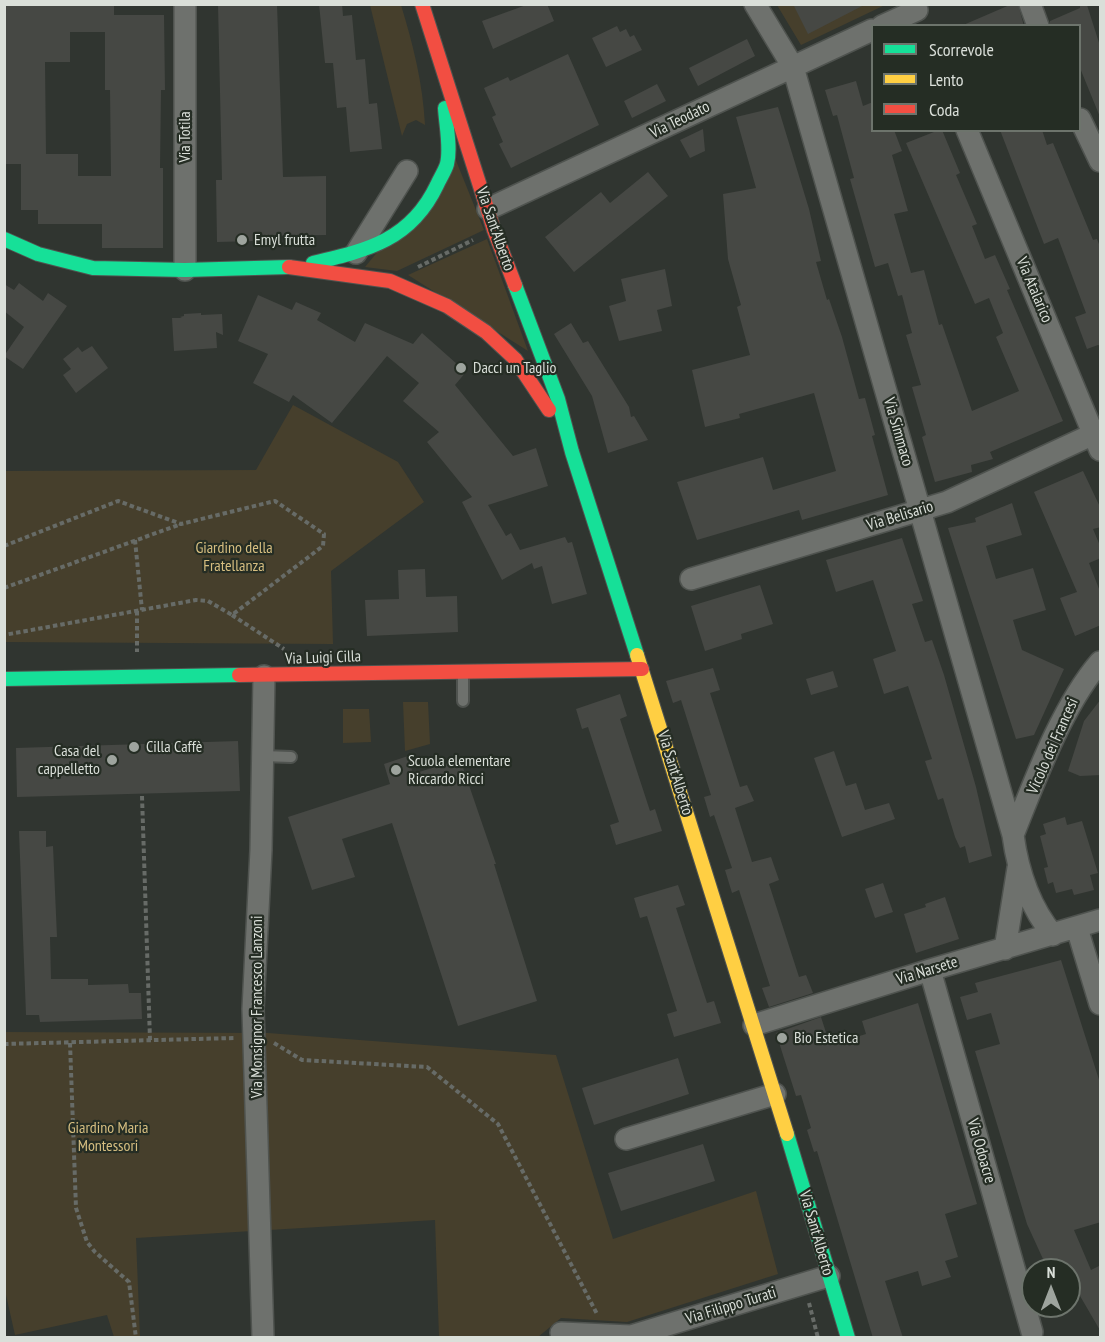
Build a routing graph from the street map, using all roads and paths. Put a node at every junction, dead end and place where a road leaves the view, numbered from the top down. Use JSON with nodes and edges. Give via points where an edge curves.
{"nodes":[{"id":1,"x":185,"y":4,"type":"edge"},
{"id":2,"x":421,"y":4,"type":"edge"},
{"id":3,"x":755,"y":4,"type":"edge"},
{"id":4,"x":1030,"y":4,"type":"edge"},
{"id":5,"x":918,"y":13,"type":"edge"},
{"id":6,"x":888,"y":24,"type":"edge"},
{"id":7,"x":1037,"y":24,"type":"edge"},
{"id":8,"x":871,"y":31,"type":"edge"},
{"id":9,"x":793,"y":67,"type":"junction"},
{"id":10,"x":1081,"y":121,"type":"edge"},
{"id":11,"x":968,"y":132,"type":"edge"},
{"id":12,"x":1101,"y":161,"type":"edge"},
{"id":13,"x":407,"y":171,"type":"dead end"},
{"id":14,"x":488,"y":209,"type":"junction"},
{"id":15,"x":494,"y":230,"type":"junction"},
{"id":16,"x":4,"y":238,"type":"edge"},
{"id":17,"x":356,"y":253,"type":"junction"},
{"id":18,"x":298,"y":267,"type":"junction"},
{"id":19,"x":184,"y":270,"type":"junction"},
{"id":20,"x":390,"y":280,"type":"junction"},
{"id":21,"x":1098,"y":439,"type":"edge"},
{"id":22,"x":572,"y":452,"type":"junction"},
{"id":23,"x":920,"y":510,"type":"junction"},
{"id":24,"x":181,"y":524,"type":"junction"},
{"id":25,"x":135,"y":540,"type":"junction"},
{"id":26,"x":4,"y":546,"type":"edge"},
{"id":27,"x":691,"y":579,"type":"dead end"},
{"id":28,"x":4,"y":588,"type":"edge"},
{"id":29,"x":142,"y":610,"type":"junction"},
{"id":30,"x":137,"y":611,"type":"junction"},
{"id":31,"x":232,"y":615,"type":"junction"},
{"id":32,"x":4,"y":635,"type":"edge"},
{"id":33,"x":287,"y":651,"type":"dead end"},
{"id":34,"x":137,"y":653,"type":"dead end"},
{"id":35,"x":1101,"y":662,"type":"edge"},
{"id":36,"x":642,"y":669,"type":"junction"},
{"id":37,"x":463,"y":672,"type":"junction"},
{"id":38,"x":264,"y":676,"type":"junction"},
{"id":39,"x":4,"y":679,"type":"edge"},
{"id":40,"x":463,"y":701,"type":"dead end"},
{"id":41,"x":263,"y":756,"type":"junction"},
{"id":42,"x":291,"y":757,"type":"dead end"},
{"id":43,"x":142,"y":796,"type":"dead end"},
{"id":44,"x":1013,"y":835,"type":"junction"},
{"id":45,"x":1018,"y":868,"type":"junction"},
{"id":46,"x":1101,"y":920,"type":"edge"},
{"id":47,"x":1077,"y":928,"type":"junction"},
{"id":48,"x":1053,"y":935,"type":"junction"},
{"id":49,"x":1005,"y":949,"type":"junction"},
{"id":50,"x":930,"y":969,"type":"junction"},
{"id":51,"x":1101,"y":1004,"type":"edge"},
{"id":52,"x":754,"y":1025,"type":"junction"},
{"id":53,"x":254,"y":1037,"type":"junction"},
{"id":54,"x":150,"y":1040,"type":"junction"},
{"id":55,"x":70,"y":1043,"type":"junction"},
{"id":56,"x":4,"y":1044,"type":"edge"},
{"id":57,"x":775,"y":1094,"type":"junction"},
{"id":58,"x":626,"y":1140,"type":"dead end"},
{"id":59,"x":829,"y":1276,"type":"junction"},
{"id":60,"x":803,"y":1284,"type":"junction"},
{"id":61,"x":1032,"y":1332,"type":"dead end"},
{"id":62,"x":561,"y":1333,"type":"dead end"},
{"id":63,"x":655,"y":1333,"type":"edge"},
{"id":64,"x":609,"y":1335,"type":"junction"},
{"id":65,"x":136,"y":1338,"type":"edge"},
{"id":66,"x":263,"y":1338,"type":"edge"},
{"id":67,"x":818,"y":1338,"type":"edge"},
{"id":68,"x":848,"y":1338,"type":"edge"}],
"edges":[{"from":1,"to":19,"type":"street","name":"Via Totila"},
{"from":2,"to":14,"type":"street","name":"Via Sant'Alberto"},
{"from":2,"to":17,"type":"street","name":"Via Sant'Alberto","via":[[429,56],[446,113],[447,163],[429,202],[410,225],[385,242]]},
{"from":3,"to":9,"type":"street","name":"Via Simmaco"},
{"from":4,"to":7,"type":"street"},
{"from":5,"to":6,"type":"street"},
{"from":8,"to":9,"type":"street","name":"Via Teodato"},
{"from":9,"to":14,"type":"street","name":"Via Teodato"},
{"from":9,"to":23,"type":"street","name":"Via Simmaco"},
{"from":10,"to":12,"type":"street"},
{"from":11,"to":21,"type":"street","name":"Via Atalarico"},
{"from":13,"to":17,"type":"street"},
{"from":14,"to":15,"type":"street","name":"Via Sant'Alberto"},
{"from":15,"to":20,"type":"path"},
{"from":15,"to":22,"type":"street","name":"Via Sant'Alberto","via":[[558,399]]},
{"from":16,"to":19,"type":"street","name":"Via Sant'Alberto","via":[[38,254],[93,268]]},
{"from":17,"to":18,"type":"street","name":"Via Sant'Alberto"},
{"from":18,"to":19,"type":"street","name":"Via Sant'Alberto"},
{"from":18,"to":20,"type":"street","name":"Via Sant'Alberto"},
{"from":20,"to":22,"type":"street","name":"Via Sant'Alberto","via":[[447,306],[486,332],[515,359]]},
{"from":21,"to":23,"type":"street","name":"Via Belisario"},
{"from":22,"to":36,"type":"street","name":"Via Sant'Alberto"},
{"from":23,"to":27,"type":"street","name":"Via Belisario"},
{"from":23,"to":44,"type":"street","name":"Via Simmaco"},
{"from":24,"to":25,"type":"path"},
{"from":24,"to":26,"type":"path","via":[[118,501]]},
{"from":24,"to":31,"type":"path","via":[[275,501],[324,534],[323,546]]},
{"from":25,"to":28,"type":"path"},
{"from":25,"to":29,"type":"path"},
{"from":29,"to":30,"type":"path"},
{"from":29,"to":31,"type":"path","via":[[196,600],[208,601]]},
{"from":30,"to":32,"type":"path"},
{"from":30,"to":34,"type":"path"},
{"from":31,"to":33,"type":"path"},
{"from":35,"to":44,"type":"street","name":"Vicolo dei Francesi","via":[[1070,705]]},
{"from":36,"to":37,"type":"street","name":"Via Luigi Cilla"},
{"from":36,"to":52,"type":"street","name":"Via Sant'Alberto"},
{"from":37,"to":38,"type":"street","name":"Via Luigi Cilla"},
{"from":37,"to":40,"type":"lane"},
{"from":38,"to":39,"type":"street","name":"Via Luigi Cilla"},
{"from":38,"to":41,"type":"street","name":"Via Monsignor Francesco Lanzoni"},
{"from":41,"to":42,"type":"lane"},
{"from":41,"to":53,"type":"street","name":"Via Monsignor Francesco Lanzoni"},
{"from":43,"to":54,"type":"path"},
{"from":44,"to":45,"type":"street","name":"Via Simmaco"},
{"from":45,"to":48,"type":"street","name":"Via Simmaco","via":[[1041,920]]},
{"from":45,"to":49,"type":"street","name":"Via Simmaco"},
{"from":46,"to":47,"type":"street","name":"Via Narsete"},
{"from":47,"to":48,"type":"street","name":"Via Narsete"},
{"from":47,"to":51,"type":"street"},
{"from":48,"to":49,"type":"street","name":"Via Narsete"},
{"from":49,"to":50,"type":"street","name":"Via Narsete"},
{"from":50,"to":52,"type":"street","name":"Via Narsete"},
{"from":50,"to":61,"type":"street","name":"Via Odoacre"},
{"from":52,"to":57,"type":"street","name":"Via Sant'Alberto"},
{"from":53,"to":54,"type":"path"},
{"from":53,"to":64,"type":"path","via":[[278,1044],[302,1060],[427,1067],[498,1124]]},
{"from":53,"to":66,"type":"street","name":"Via Monsignor Francesco Lanzoni"},
{"from":54,"to":55,"type":"path"},
{"from":55,"to":56,"type":"path"},
{"from":55,"to":65,"type":"path","via":[[76,1208],[87,1242],[129,1282]]},
{"from":57,"to":58,"type":"street"},
{"from":57,"to":59,"type":"street","name":"Via Sant'Alberto"},
{"from":59,"to":60,"type":"street","name":"Via Filippo Turati"},
{"from":59,"to":68,"type":"street","name":"Via Sant'Alberto"},
{"from":60,"to":63,"type":"street","name":"Via Filippo Turati"},
{"from":60,"to":67,"type":"path"},
{"from":62,"to":64,"type":"street","name":"Via Filippo Turati"},
{"from":63,"to":64,"type":"street","name":"Via Filippo Turati"}]}
